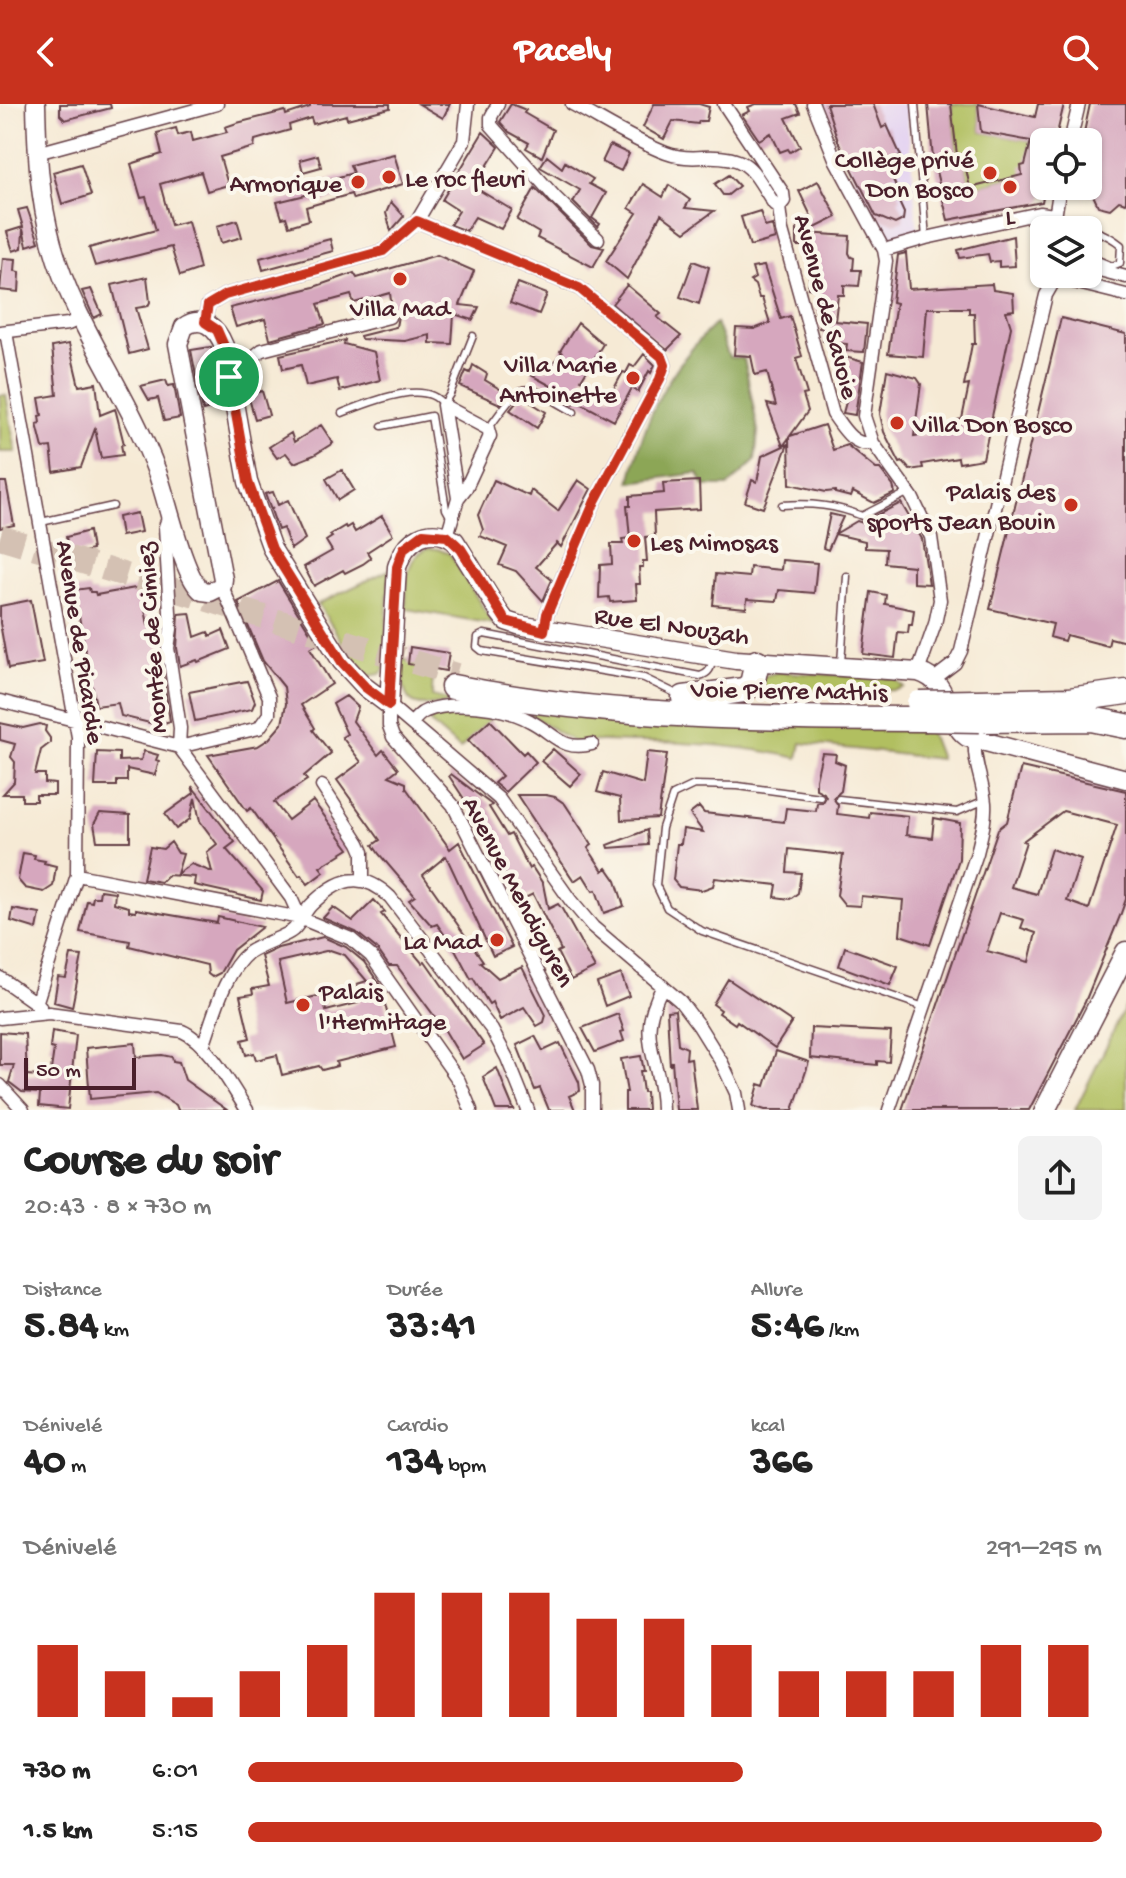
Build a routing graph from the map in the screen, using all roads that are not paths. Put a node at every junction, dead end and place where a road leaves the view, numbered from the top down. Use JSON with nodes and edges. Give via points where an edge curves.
{"nodes":[{"id":1,"x":36,"y":104,"type":"edge"},
{"id":2,"x":217,"y":104,"type":"edge"},
{"id":3,"x":468,"y":104,"type":"edge"},
{"id":4,"x":498,"y":104,"type":"edge"},
{"id":5,"x":573,"y":104,"type":"edge"},
{"id":6,"x":724,"y":104,"type":"edge"},
{"id":7,"x":813,"y":104,"type":"edge"},
{"id":8,"x":915,"y":104,"type":"edge"},
{"id":9,"x":1079,"y":104,"type":"edge"},
{"id":10,"x":1073,"y":128,"type":"edge"},
{"id":11,"x":37,"y":153,"type":"junction"},
{"id":12,"x":1057,"y":200,"type":"edge"},
{"id":13,"x":779,"y":207,"type":"junction"},
{"id":14,"x":1054,"y":215,"type":"joint"},
{"id":15,"x":417,"y":221,"type":"junction"},
{"id":16,"x":1102,"y":234,"type":"edge"},
{"id":17,"x":926,"y":238,"type":"junction"},
{"id":18,"x":598,"y":239,"type":"dead end"},
{"id":19,"x":884,"y":250,"type":"junction"},
{"id":20,"x":1102,"y":262,"type":"edge"},
{"id":21,"x":1102,"y":271,"type":"edge"},
{"id":22,"x":1126,"y":277,"type":"edge"},
{"id":23,"x":1050,"y":288,"type":"edge"},
{"id":24,"x":1098,"y":288,"type":"edge"},
{"id":25,"x":1126,"y":295,"type":"edge"},
{"id":26,"x":389,"y":317,"type":"dead end"},
{"id":27,"x":82,"y":318,"type":"junction"},
{"id":28,"x":205,"y":322,"type":"junction"},
{"id":29,"x":3,"y":332,"type":"edge"},
{"id":30,"x":473,"y":336,"type":"dead end"},
{"id":31,"x":229,"y":377,"type":"junction"},
{"id":32,"x":443,"y":405,"type":"junction"},
{"id":33,"x":574,"y":412,"type":"dead end"},
{"id":34,"x":342,"y":413,"type":"dead end"},
{"id":35,"x":382,"y":426,"type":"dead end"},
{"id":36,"x":488,"y":429,"type":"junction"},
{"id":37,"x":873,"y":443,"type":"junction"},
{"id":38,"x":909,"y":492,"type":"junction"},
{"id":39,"x":458,"y":498,"type":"junction"},
{"id":40,"x":782,"y":505,"type":"dead end"},
{"id":41,"x":113,"y":506,"type":"dead end"},
{"id":42,"x":170,"y":508,"type":"junction"},
{"id":43,"x":41,"y":522,"type":"junction"},
{"id":44,"x":450,"y":528,"type":"junction"},
{"id":45,"x":847,"y":576,"type":"dead end"},
{"id":46,"x":222,"y":586,"type":"junction"},
{"id":47,"x":544,"y":631,"type":"junction"},
{"id":48,"x":713,"y":657,"type":"junction"},
{"id":49,"x":757,"y":662,"type":"junction"},
{"id":50,"x":841,"y":667,"type":"junction"},
{"id":51,"x":926,"y":675,"type":"junction"},
{"id":52,"x":1126,"y":692,"type":"edge"},
{"id":53,"x":684,"y":698,"type":"junction"},
{"id":54,"x":0,"y":701,"type":"edge"},
{"id":55,"x":389,"y":705,"type":"junction"},
{"id":56,"x":922,"y":711,"type":"junction"},
{"id":57,"x":76,"y":721,"type":"junction"},
{"id":58,"x":977,"y":721,"type":"junction"},
{"id":59,"x":412,"y":723,"type":"junction"},
{"id":60,"x":1126,"y":726,"type":"edge"},
{"id":61,"x":592,"y":744,"type":"dead end"},
{"id":62,"x":179,"y":747,"type":"junction"},
{"id":63,"x":1126,"y":779,"type":"edge"},
{"id":64,"x":322,"y":786,"type":"dead end"},
{"id":65,"x":820,"y":797,"type":"dead end"},
{"id":66,"x":839,"y":799,"type":"dead end"},
{"id":67,"x":985,"y":800,"type":"junction"},
{"id":68,"x":77,"y":875,"type":"junction"},
{"id":69,"x":363,"y":879,"type":"junction"},
{"id":70,"x":300,"y":918,"type":"junction"},
{"id":71,"x":1126,"y":952,"type":"edge"},
{"id":72,"x":0,"y":978,"type":"edge"},
{"id":73,"x":663,"y":986,"type":"junction"},
{"id":74,"x":36,"y":1004,"type":"junction"},
{"id":75,"x":924,"y":1007,"type":"junction"},
{"id":76,"x":49,"y":1013,"type":"junction"},
{"id":77,"x":0,"y":1018,"type":"edge"},
{"id":78,"x":203,"y":1046,"type":"junction"},
{"id":79,"x":0,"y":1085,"type":"edge"},
{"id":80,"x":23,"y":1110,"type":"edge"},
{"id":81,"x":247,"y":1110,"type":"edge"},
{"id":82,"x":471,"y":1110,"type":"edge"},
{"id":83,"x":528,"y":1110,"type":"edge"},
{"id":84,"x":592,"y":1110,"type":"edge"},
{"id":85,"x":662,"y":1110,"type":"edge"},
{"id":86,"x":739,"y":1110,"type":"edge"},
{"id":87,"x":889,"y":1110,"type":"edge"},
{"id":88,"x":1045,"y":1110,"type":"edge"}],
"edges":[{"from":1,"to":11,"type":"street"},
{"from":2,"to":11,"type":"street"},
{"from":3,"to":15,"type":"street","via":[[464,141]]},
{"from":4,"to":18,"type":"street","via":[[491,125]]},
{"from":5,"to":13,"type":"street","name":"Avenue de Savoie","via":[[665,153],[736,159],[751,169]]},
{"from":6,"to":13,"type":"street","via":[[783,193]]},
{"from":7,"to":19,"type":"street","via":[[836,161]]},
{"from":8,"to":17,"type":"lane"},
{"from":9,"to":10,"type":"street"},
{"from":11,"to":27,"type":"street","via":[[56,260]]},
{"from":12,"to":14,"type":"street"},
{"from":13,"to":37,"type":"street","name":"Avenue de Savoie","via":[[833,414],[858,442]]},
{"from":14,"to":17,"type":"street","via":[[1040,213]]},
{"from":15,"to":28,"type":"street","via":[[383,251],[225,295],[208,305]]},
{"from":15,"to":47,"type":"street","via":[[579,288],[665,365],[595,501]]},
{"from":16,"to":20,"type":"lane","via":[[1121,245],[1122,257],[1112,266]]},
{"from":17,"to":19,"type":"street"},
{"from":19,"to":37,"type":"street","via":[[865,412]]},
{"from":21,"to":22,"type":"street"},
{"from":23,"to":51,"type":"street","via":[[961,651],[955,663]]},
{"from":24,"to":25,"type":"street"},
{"from":26,"to":31,"type":"street","via":[[262,350]]},
{"from":27,"to":29,"type":"street"},
{"from":27,"to":42,"type":"street","via":[[140,429]]},
{"from":28,"to":31,"type":"street","via":[[220,336]]},
{"from":28,"to":46,"type":"street","via":[[184,327],[178,344]]},
{"from":29,"to":43,"type":"street","name":"Avenue de Picardie"},
{"from":30,"to":32,"type":"lane"},
{"from":31,"to":55,"type":"street","via":[[248,482],[272,549],[342,662]]},
{"from":32,"to":34,"type":"lane","via":[[426,392],[384,397]]},
{"from":32,"to":36,"type":"street"},
{"from":32,"to":39,"type":"street"},
{"from":33,"to":36,"type":"lane","via":[[525,388]]},
{"from":35,"to":44,"type":"lane","via":[[431,416]]},
{"from":36,"to":39,"type":"street","via":[[490,436]]},
{"from":37,"to":38,"type":"street"},
{"from":38,"to":40,"type":"lane","via":[[862,516],[813,503]]},
{"from":38,"to":51,"type":"street","via":[[927,523],[939,585]]},
{"from":39,"to":44,"type":"street"},
{"from":41,"to":43,"type":"lane"},
{"from":42,"to":46,"type":"street","via":[[196,587],[210,592]]},
{"from":42,"to":62,"type":"street","name":"Montée de Cimiez","via":[[165,527],[168,648]]},
{"from":43,"to":57,"type":"street","name":"Avenue de Picardie"},
{"from":44,"to":47,"type":"street","name":"Rue El Nouzah","via":[[506,621]]},
{"from":44,"to":55,"type":"street","via":[[423,534],[400,556]]},
{"from":45,"to":50,"type":"lane"},
{"from":46,"to":62,"type":"street","via":[[269,697],[269,714],[259,728]]},
{"from":47,"to":48,"type":"street","name":"Rue El Nouzah"},
{"from":48,"to":49,"type":"street","name":"Rue El Nouzah"},
{"from":48,"to":53,"type":"lane","via":[[711,668],[700,676],[478,637],[482,651],[644,678]]},
{"from":49,"to":50,"type":"street","name":"Rue El Nouzah"},
{"from":49,"to":53,"type":"highway","via":[[752,684],[744,690]]},
{"from":50,"to":51,"type":"street","name":"Rue El Nouzah"},
{"from":51,"to":58,"type":"street","via":[[943,693],[960,732]]},
{"from":52,"to":58,"type":"highway","name":"Voie Pierre Mathis"},
{"from":53,"to":56,"type":"highway","name":"Voie Pierre Mathis"},
{"from":53,"to":56,"type":"highway","name":"Voie Pierre Mathis","via":[[454,681],[541,702],[662,714],[765,719]]},
{"from":54,"to":57,"type":"street"},
{"from":55,"to":59,"type":"street"},
{"from":55,"to":84,"type":"street","name":"Avenue Mendiguren","via":[[393,737],[453,805],[588,1070]]},
{"from":56,"to":58,"type":"highway","name":"Voie Pierre Mathis","bridge":true},
{"from":57,"to":62,"type":"street"},
{"from":57,"to":68,"type":"street","name":"Avenue de Picardie"},
{"from":58,"to":60,"type":"highway","name":"Voie Pierre Mathis","via":[[1091,719]]},
{"from":58,"to":63,"type":"street"},
{"from":58,"to":67,"type":"street","via":[[974,757]]},
{"from":59,"to":61,"type":"street","via":[[422,712],[447,705],[511,712],[566,744]]},
{"from":59,"to":73,"type":"street","via":[[499,799],[593,927]]},
{"from":62,"to":70,"type":"street","name":"Montée de Cimiez","via":[[291,898]]},
{"from":64,"to":69,"type":"street","via":[[363,852]]},
{"from":65,"to":75,"type":"lane","via":[[708,785],[673,795],[662,828],[656,885],[667,908],[702,931]]},
{"from":66,"to":67,"type":"lane","via":[[957,812]]},
{"from":67,"to":75,"type":"street","via":[[977,853]]},
{"from":68,"to":70,"type":"street"},
{"from":68,"to":74,"type":"street","name":"Avenue de Picardie"},
{"from":69,"to":70,"type":"street","via":[[339,884]]},
{"from":69,"to":83,"type":"street","via":[[390,897],[481,1014],[507,1058]]},
{"from":70,"to":78,"type":"street","via":[[292,931],[246,955],[231,975]]},
{"from":70,"to":82,"type":"street","via":[[351,939],[371,956],[459,1081]]},
{"from":71,"to":88,"type":"main road"},
{"from":72,"to":74,"type":"street"},
{"from":73,"to":85,"type":"street","via":[[649,1017]]},
{"from":73,"to":86,"type":"street","via":[[707,1038],[732,1084]]},
{"from":74,"to":76,"type":"street"},
{"from":75,"to":87,"type":"street"},
{"from":76,"to":77,"type":"street"},
{"from":76,"to":78,"type":"street","via":[[182,1031]]},
{"from":78,"to":81,"type":"street"},
{"from":79,"to":80,"type":"street"}]}
